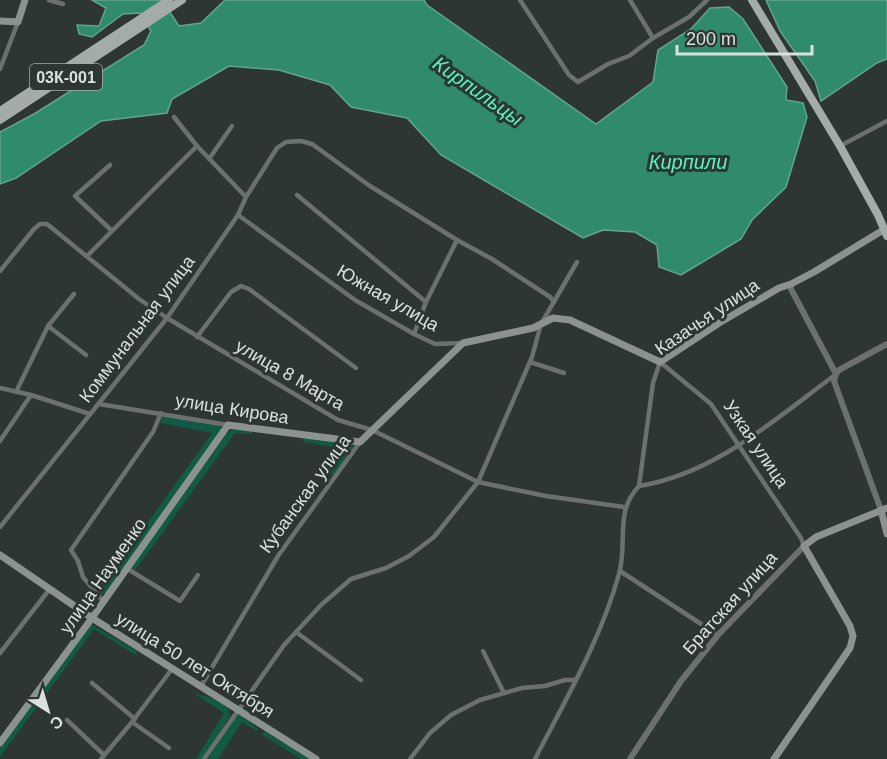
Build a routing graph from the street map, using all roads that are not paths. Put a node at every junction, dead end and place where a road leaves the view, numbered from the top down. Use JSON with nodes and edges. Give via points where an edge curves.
{"nodes":[{"id":1,"x":25,"y":0,"type":"edge"},
{"id":2,"x":49,"y":0,"type":"edge"},
{"id":3,"x":182,"y":0,"type":"edge"},
{"id":4,"x":520,"y":0,"type":"edge"},
{"id":5,"x":630,"y":0,"type":"edge"},
{"id":6,"x":707,"y":0,"type":"edge"},
{"id":7,"x":752,"y":0,"type":"edge"},
{"id":8,"x":169,"y":3,"type":"edge"},
{"id":9,"x":63,"y":4,"type":"dead end"},
{"id":10,"x":0,"y":21,"type":"edge"},
{"id":11,"x":18,"y":22,"type":"junction"},
{"id":12,"x":130,"y":31,"type":"junction"},
{"id":13,"x":653,"y":38,"type":"junction"},
{"id":14,"x":0,"y":69,"type":"edge"},
{"id":15,"x":0,"y":111,"type":"edge"},
{"id":16,"x":174,"y":117,"type":"dead end"},
{"id":17,"x":0,"y":120,"type":"edge"},
{"id":18,"x":887,"y":121,"type":"edge"},
{"id":19,"x":232,"y":126,"type":"dead end"},
{"id":20,"x":197,"y":146,"type":"junction"},
{"id":21,"x":840,"y":146,"type":"junction"},
{"id":22,"x":209,"y":159,"type":"junction"},
{"id":23,"x":110,"y":165,"type":"dead end"},
{"id":24,"x":297,"y":195,"type":"dead end"},
{"id":25,"x":246,"y":197,"type":"junction"},
{"id":26,"x":238,"y":215,"type":"junction"},
{"id":27,"x":885,"y":227,"type":"edge"},
{"id":28,"x":111,"y":230,"type":"junction"},
{"id":29,"x":457,"y":240,"type":"junction"},
{"id":30,"x":87,"y":256,"type":"junction"},
{"id":31,"x":577,"y":262,"type":"dead end"},
{"id":32,"x":0,"y":271,"type":"edge"},
{"id":33,"x":791,"y":284,"type":"junction"},
{"id":34,"x":74,"y":294,"type":"dead end"},
{"id":35,"x":426,"y":302,"type":"junction"},
{"id":36,"x":554,"y":302,"type":"junction"},
{"id":37,"x":167,"y":318,"type":"junction"},
{"id":38,"x":541,"y":324,"type":"junction"},
{"id":39,"x":48,"y":326,"type":"junction"},
{"id":40,"x":414,"y":334,"type":"junction"},
{"id":41,"x":197,"y":337,"type":"junction"},
{"id":42,"x":463,"y":343,"type":"junction"},
{"id":43,"x":887,"y":344,"type":"edge"},
{"id":44,"x":86,"y":355,"type":"dead end"},
{"id":45,"x":530,"y":362,"type":"junction"},
{"id":46,"x":660,"y":362,"type":"junction"},
{"id":47,"x":356,"y":368,"type":"dead end"},
{"id":48,"x":564,"y":373,"type":"dead end"},
{"id":49,"x":836,"y":374,"type":"junction"},
{"id":50,"x":0,"y":388,"type":"edge"},
{"id":51,"x":16,"y":392,"type":"junction"},
{"id":52,"x":31,"y":395,"type":"junction"},
{"id":53,"x":99,"y":404,"type":"junction"},
{"id":54,"x":161,"y":413,"type":"junction"},
{"id":55,"x":90,"y":414,"type":"junction"},
{"id":56,"x":228,"y":425,"type":"junction"},
{"id":57,"x":372,"y":430,"type":"junction"},
{"id":58,"x":0,"y":441,"type":"edge"},
{"id":59,"x":360,"y":442,"type":"junction"},
{"id":60,"x":738,"y":445,"type":"junction"},
{"id":61,"x":478,"y":482,"type":"junction"},
{"id":62,"x":639,"y":486,"type":"junction"},
{"id":63,"x":624,"y":507,"type":"junction"},
{"id":64,"x":884,"y":509,"type":"edge"},
{"id":65,"x":0,"y":527,"type":"edge"},
{"id":66,"x":887,"y":534,"type":"edge"},
{"id":67,"x":804,"y":546,"type":"junction"},
{"id":68,"x":0,"y":555,"type":"edge"},
{"id":69,"x":126,"y":568,"type":"junction"},
{"id":70,"x":620,"y":571,"type":"junction"},
{"id":71,"x":198,"y":575,"type":"dead end"},
{"id":72,"x":50,"y":590,"type":"junction"},
{"id":73,"x":104,"y":601,"type":"junction"},
{"id":74,"x":92,"y":618,"type":"junction"},
{"id":75,"x":296,"y":632,"type":"junction"},
{"id":76,"x":718,"y":635,"type":"junction"},
{"id":77,"x":483,"y":651,"type":"dead end"},
{"id":78,"x":0,"y":653,"type":"edge"},
{"id":79,"x":172,"y":669,"type":"junction"},
{"id":80,"x":361,"y":680,"type":"dead end"},
{"id":81,"x":576,"y":680,"type":"junction"},
{"id":82,"x":92,"y":683,"type":"dead end"},
{"id":83,"x":201,"y":686,"type":"junction"},
{"id":84,"x":504,"y":693,"type":"junction"},
{"id":85,"x":237,"y":710,"type":"junction"},
{"id":86,"x":67,"y":720,"type":"dead end"},
{"id":87,"x":134,"y":720,"type":"junction"},
{"id":88,"x":0,"y":743,"type":"edge"},
{"id":89,"x":169,"y":748,"type":"dead end"},
{"id":90,"x":103,"y":758,"type":"edge"},
{"id":91,"x":204,"y":759,"type":"edge"},
{"id":92,"x":316,"y":759,"type":"edge"},
{"id":93,"x":410,"y":759,"type":"edge"},
{"id":94,"x":535,"y":759,"type":"edge"},
{"id":95,"x":630,"y":759,"type":"edge"},
{"id":96,"x":774,"y":759,"type":"edge"}],
"edges":[{"from":1,"to":11,"type":"main road"},
{"from":2,"to":9,"type":"street"},
{"from":3,"to":8,"type":"main road","number":"03К-001"},
{"from":4,"to":13,"type":"street","via":[[573,81],[583,80],[629,56]]},
{"from":5,"to":13,"type":"street"},
{"from":6,"to":13,"type":"street","via":[[689,17]]},
{"from":7,"to":21,"type":"main road"},
{"from":8,"to":12,"type":"main road","number":"03К-001"},
{"from":10,"to":11,"type":"main road"},
{"from":11,"to":14,"type":"street"},
{"from":12,"to":15,"type":"main road","number":"03К-001"},
{"from":12,"to":17,"type":"main road","number":"03К-001"},
{"from":16,"to":20,"type":"street"},
{"from":18,"to":21,"type":"street"},
{"from":19,"to":22,"type":"street"},
{"from":20,"to":22,"type":"street"},
{"from":20,"to":28,"type":"street"},
{"from":21,"to":27,"type":"main road"},
{"from":22,"to":25,"type":"street"},
{"from":23,"to":28,"type":"street","via":[[75,196]]},
{"from":24,"to":35,"type":"street"},
{"from":25,"to":26,"type":"street","name":"Коммунальная улица"},
{"from":25,"to":29,"type":"street","name":"Коммунальная улица","via":[[277,148],[286,142],[300,141],[312,144],[370,186]]},
{"from":26,"to":37,"type":"street","name":"Коммунальная улица"},
{"from":26,"to":40,"type":"street","name":"Южная улица","via":[[355,300]]},
{"from":27,"to":33,"type":"main road","name":"Казачья улица"},
{"from":28,"to":30,"type":"street"},
{"from":29,"to":35,"type":"street"},
{"from":29,"to":36,"type":"street"},
{"from":30,"to":32,"type":"street","name":"улица 8 Марта","via":[[47,224],[40,224]]},
{"from":30,"to":37,"type":"street","name":"улица 8 Марта"},
{"from":31,"to":36,"type":"street"},
{"from":33,"to":46,"type":"main road","name":"Казачья улица","via":[[719,323]]},
{"from":33,"to":49,"type":"street"},
{"from":34,"to":39,"type":"street"},
{"from":35,"to":40,"type":"street"},
{"from":36,"to":38,"type":"street"},
{"from":37,"to":41,"type":"street","name":"улица 8 Марта"},
{"from":37,"to":53,"type":"street","name":"Коммунальная улица"},
{"from":38,"to":42,"type":"main road","name":"Южная улица"},
{"from":38,"to":45,"type":"street"},
{"from":38,"to":46,"type":"main road","name":"Узкая улица","via":[[556,317],[570,320]]},
{"from":39,"to":44,"type":"street"},
{"from":39,"to":51,"type":"street"},
{"from":40,"to":42,"type":"street","name":"Южная улица","via":[[435,344]]},
{"from":41,"to":47,"type":"street","via":[[231,292],[241,286]]},
{"from":41,"to":57,"type":"street","name":"улица 8 Марта","via":[[338,420]]},
{"from":42,"to":57,"type":"main road","name":"Кубанская улица"},
{"from":43,"to":49,"type":"street"},
{"from":45,"to":48,"type":"street"},
{"from":45,"to":61,"type":"street"},
{"from":46,"to":60,"type":"street","name":"Узкая улица","via":[[711,404]]},
{"from":46,"to":62,"type":"street","name":"Казачья улица","via":[[653,383]]},
{"from":49,"to":60,"type":"street"},
{"from":49,"to":64,"type":"street","via":[[834,381]]},
{"from":50,"to":51,"type":"street"},
{"from":51,"to":52,"type":"street"},
{"from":52,"to":55,"type":"street"},
{"from":52,"to":58,"type":"street"},
{"from":53,"to":54,"type":"street","name":"улица Кирова"},
{"from":53,"to":55,"type":"street","name":"Коммунальная улица"},
{"from":54,"to":56,"type":"street","name":"улица Кирова"},
{"from":54,"to":73,"type":"street","via":[[153,432],[71,550],[82,577]]},
{"from":55,"to":65,"type":"street","name":"Коммунальная улица"},
{"from":56,"to":59,"type":"main road","name":"улица Кирова"},
{"from":56,"to":69,"type":"main road","name":"улица Науменко"},
{"from":57,"to":59,"type":"main road","name":"Кубанская улица"},
{"from":57,"to":61,"type":"street","name":"улица 8 Марта"},
{"from":59,"to":83,"type":"street","name":"Кубанская улица","via":[[278,556]]},
{"from":60,"to":62,"type":"street","via":[[706,465]]},
{"from":60,"to":67,"type":"street","name":"Узкая улица"},
{"from":61,"to":63,"type":"street","name":"улица 8 Марта"},
{"from":61,"to":75,"type":"street","via":[[434,537],[386,568],[351,579]]},
{"from":62,"to":63,"type":"street","name":"Казачья улица"},
{"from":63,"to":70,"type":"street"},
{"from":64,"to":66,"type":"main road"},
{"from":64,"to":67,"type":"main road","name":"Братская улица","via":[[816,537]]},
{"from":67,"to":76,"type":"street","name":"Братская улица"},
{"from":67,"to":96,"type":"main road","name":"Узкая улица","via":[[850,626],[853,640]]},
{"from":68,"to":72,"type":"main road","name":"улица 50 лет Октября"},
{"from":69,"to":71,"type":"street","via":[[180,601]]},
{"from":69,"to":73,"type":"main road","name":"улица Науменко"},
{"from":70,"to":76,"type":"street"},
{"from":70,"to":81,"type":"street","via":[[605,618]]},
{"from":72,"to":74,"type":"main road","name":"улица 50 лет Октября"},
{"from":72,"to":78,"type":"street"},
{"from":73,"to":74,"type":"main road","name":"улица Науменко"},
{"from":74,"to":79,"type":"main road","name":"улица 50 лет Октября"},
{"from":74,"to":88,"type":"main road","name":"улица Науменко"},
{"from":75,"to":80,"type":"street"},
{"from":75,"to":85,"type":"street"},
{"from":76,"to":95,"type":"street","name":"Братская улица","via":[[681,681]]},
{"from":77,"to":84,"type":"street"},
{"from":79,"to":83,"type":"main road","name":"улица 50 лет Октября"},
{"from":79,"to":87,"type":"street"},
{"from":81,"to":84,"type":"street"},
{"from":81,"to":94,"type":"street"},
{"from":82,"to":87,"type":"street"},
{"from":83,"to":85,"type":"main road","name":"улица 50 лет Октября"},
{"from":84,"to":93,"type":"street","via":[[451,715],[430,733]]},
{"from":85,"to":91,"type":"street"},
{"from":85,"to":92,"type":"main road","name":"улица 50 лет Октября"},
{"from":86,"to":90,"type":"street"},
{"from":87,"to":89,"type":"street"},
{"from":87,"to":90,"type":"street"}]}
